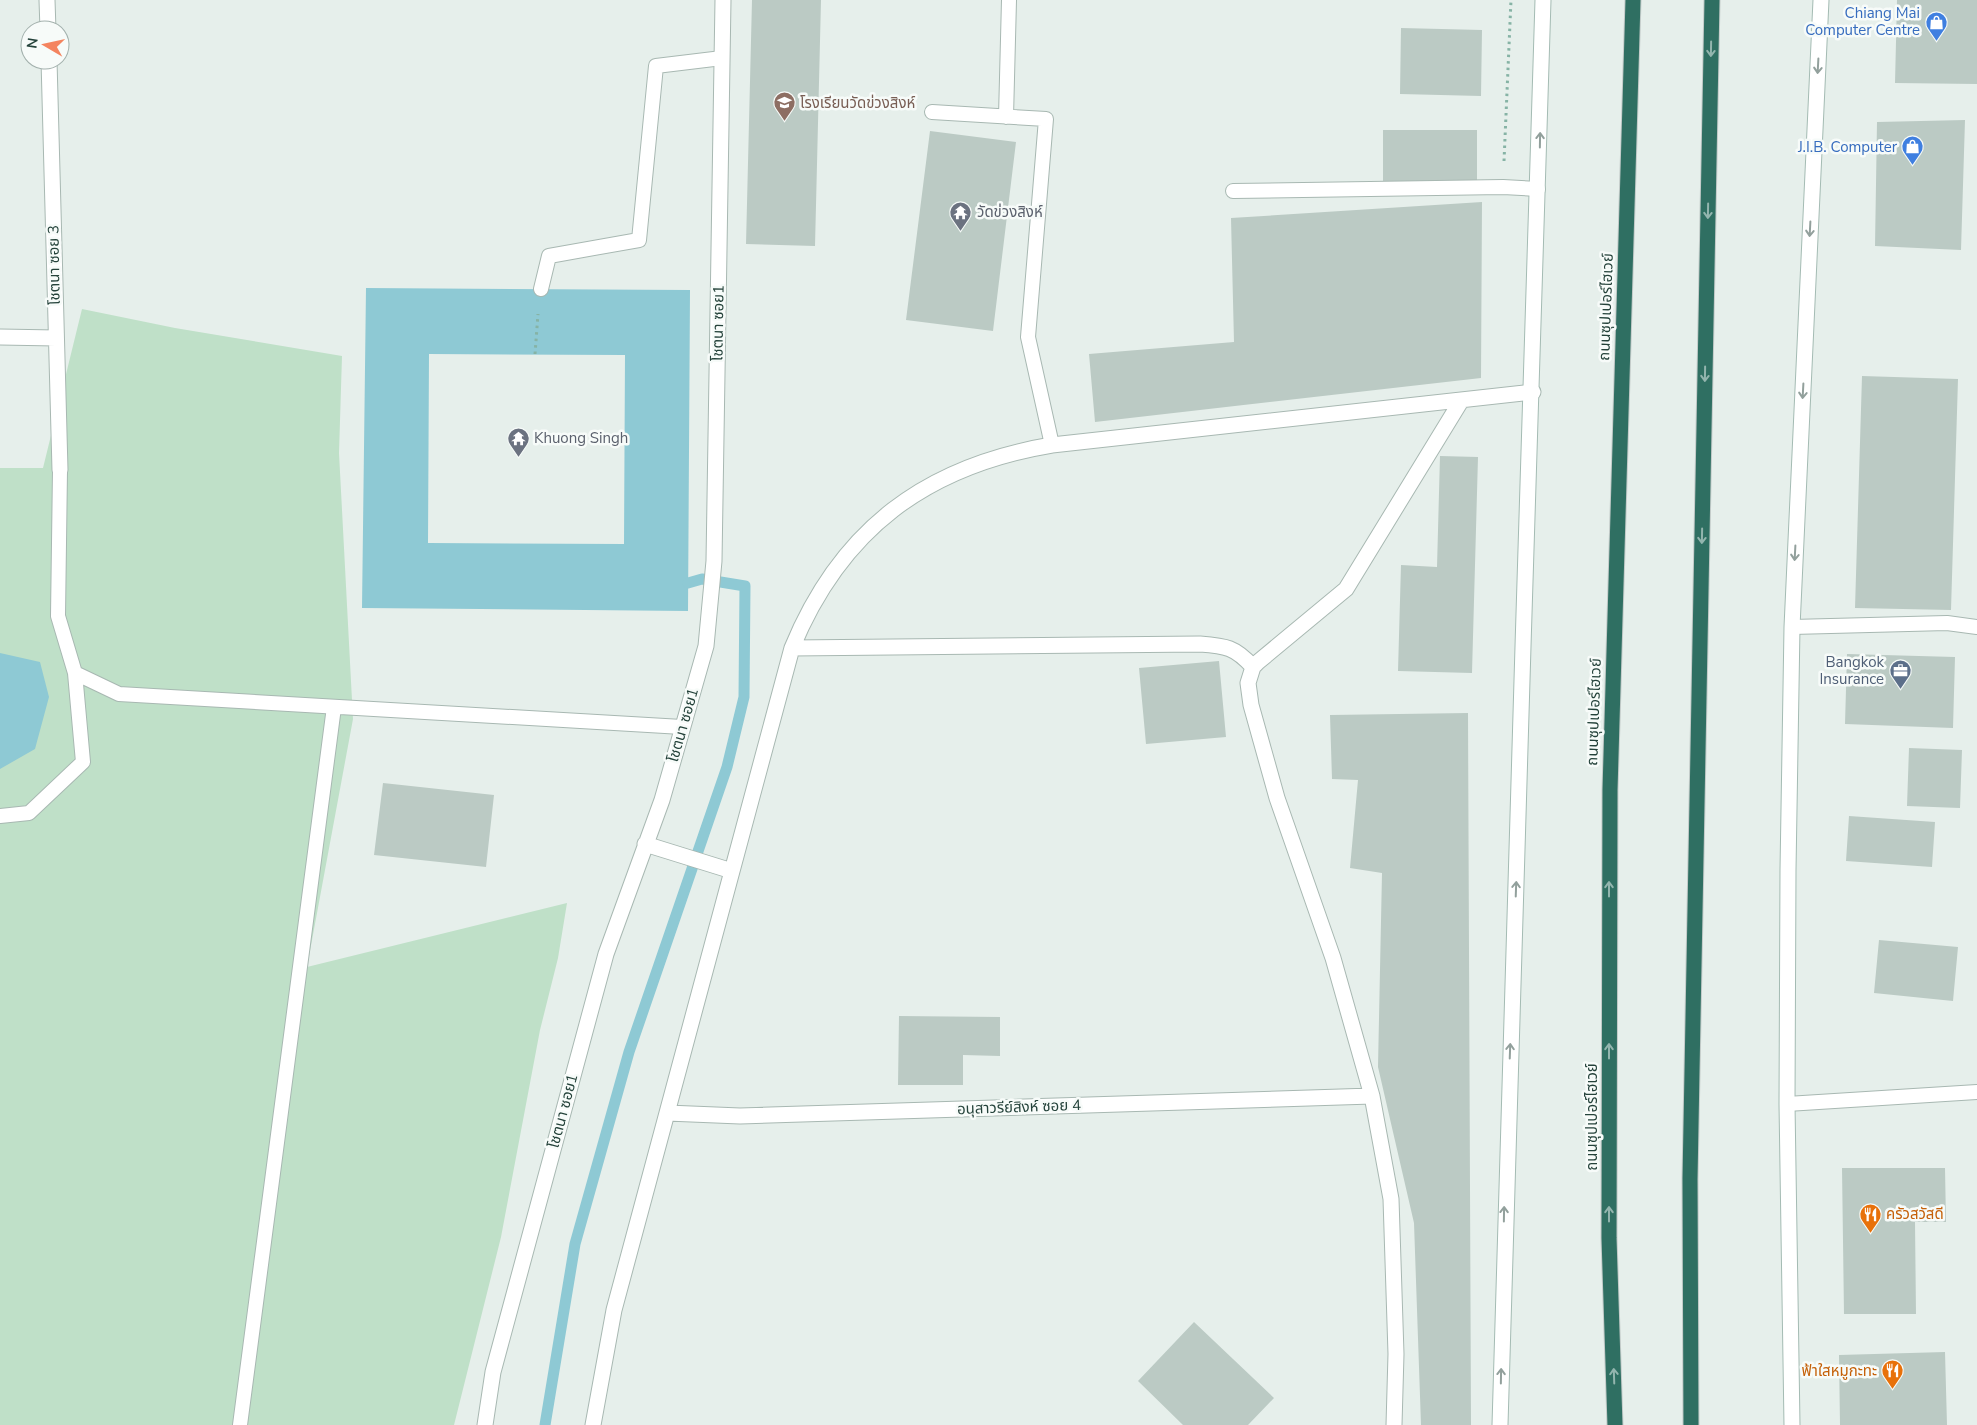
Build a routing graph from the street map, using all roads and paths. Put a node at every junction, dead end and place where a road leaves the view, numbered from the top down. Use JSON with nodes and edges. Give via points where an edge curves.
{"nodes":[{"id":1,"x":47,"y":0,"type":"edge"},
{"id":2,"x":723,"y":0,"type":"edge"},
{"id":3,"x":1009,"y":0,"type":"edge"},
{"id":4,"x":1511,"y":0,"type":"edge"},
{"id":5,"x":1543,"y":0,"type":"edge"},
{"id":6,"x":1633,"y":0,"type":"edge"},
{"id":7,"x":1712,"y":0,"type":"edge"},
{"id":8,"x":1821,"y":0,"type":"edge"},
{"id":9,"x":48,"y":20,"type":"edge"},
{"id":10,"x":722,"y":58,"type":"junction"},
{"id":11,"x":49,"y":70,"type":"edge"},
{"id":12,"x":932,"y":112,"type":"dead end"},
{"id":13,"x":1006,"y":117,"type":"junction"},
{"id":14,"x":1503,"y":187,"type":"junction"},
{"id":15,"x":1538,"y":189,"type":"junction"},
{"id":16,"x":1233,"y":191,"type":"dead end"},
{"id":17,"x":541,"y":289,"type":"joint"},
{"id":18,"x":0,"y":337,"type":"edge"},
{"id":19,"x":56,"y":338,"type":"junction"},
{"id":20,"x":535,"y":354,"type":"dead end"},
{"id":21,"x":1533,"y":392,"type":"junction"},
{"id":22,"x":1461,"y":401,"type":"junction"},
{"id":23,"x":1052,"y":445,"type":"junction"},
{"id":24,"x":60,"y":470,"type":"joint"},
{"id":25,"x":1792,"y":627,"type":"junction"},
{"id":26,"x":1977,"y":627,"type":"edge"},
{"id":27,"x":792,"y":648,"type":"junction"},
{"id":28,"x":1253,"y":667,"type":"junction"},
{"id":29,"x":75,"y":673,"type":"junction"},
{"id":30,"x":334,"y":707,"type":"junction"},
{"id":31,"x":682,"y":727,"type":"junction"},
{"id":32,"x":0,"y":816,"type":"edge"},
{"id":33,"x":645,"y":844,"type":"junction"},
{"id":34,"x":732,"y":871,"type":"junction"},
{"id":35,"x":1977,"y":1092,"type":"edge"},
{"id":36,"x":1372,"y":1096,"type":"junction"},
{"id":37,"x":1787,"y":1104,"type":"junction"},
{"id":38,"x":667,"y":1113,"type":"junction"},
{"id":39,"x":240,"y":1425,"type":"edge"},
{"id":40,"x":485,"y":1425,"type":"edge"},
{"id":41,"x":593,"y":1425,"type":"edge"},
{"id":42,"x":1394,"y":1425,"type":"edge"},
{"id":43,"x":1500,"y":1425,"type":"edge"},
{"id":44,"x":1615,"y":1425,"type":"edge"},
{"id":45,"x":1691,"y":1425,"type":"edge"},
{"id":46,"x":1792,"y":1425,"type":"edge"}],
"edges":[{"from":1,"to":9,"type":"street"},
{"from":2,"to":10,"type":"street","name":"โชตนา ซอย1"},
{"from":3,"to":13,"type":"lane"},
{"from":4,"to":14,"type":"path"},
{"from":15,"to":5,"type":"street","one_way":true},
{"from":44,"to":6,"type":"highway","name":"ถนนซุปเปอร์ไฮเวย์","one_way":true,"via":[[1609,1238],[1610,790]]},
{"from":7,"to":45,"type":"highway","one_way":true,"via":[[1690,1179]]},
{"from":8,"to":25,"type":"street","one_way":true},
{"from":10,"to":17,"type":"lane","via":[[656,66],[639,240],[549,256]]},
{"from":10,"to":31,"type":"street","name":"โชตนา ซอย1","via":[[714,561],[706,646]]},
{"from":11,"to":19,"type":"street","name":"โชตนา ซอย 3"},
{"from":12,"to":13,"type":"lane"},
{"from":13,"to":23,"type":"lane","via":[[1046,119],[1028,337]]},
{"from":14,"to":15,"type":"lane"},
{"from":14,"to":16,"type":"lane"},
{"from":15,"to":21,"type":"street"},
{"from":17,"to":20,"type":"path"},
{"from":18,"to":19,"type":"street"},
{"from":19,"to":24,"type":"street","name":"โชตนา ซอย 3"},
{"from":21,"to":22,"type":"street"},
{"from":43,"to":21,"type":"street","one_way":true},
{"from":22,"to":23,"type":"street"},
{"from":22,"to":28,"type":"street","via":[[1346,589]]},
{"from":23,"to":27,"type":"street","via":[[1018,451],[970,466],[929,485],[898,506],[844,557],[824,582]]},
{"from":24,"to":29,"type":"lane","via":[[58,616]]},
{"from":25,"to":26,"type":"lane","via":[[1947,623]]},
{"from":25,"to":37,"type":"street"},
{"from":27,"to":28,"type":"street","via":[[1200,644],[1231,648]]},
{"from":27,"to":34,"type":"street"},
{"from":28,"to":36,"type":"street","via":[[1248,688],[1263,751],[1333,958]]},
{"from":29,"to":30,"type":"lane","via":[[119,694]]},
{"from":29,"to":32,"type":"lane","via":[[83,762],[29,813]]},
{"from":30,"to":31,"type":"lane"},
{"from":30,"to":39,"type":"lane"},
{"from":31,"to":33,"type":"street","name":"โชตนา ซอย1","via":[[662,800]]},
{"from":33,"to":34,"type":"street"},
{"from":33,"to":40,"type":"street","name":"โชตนา ซอย1","via":[[606,954],[493,1372]]},
{"from":34,"to":38,"type":"street"},
{"from":35,"to":37,"type":"lane"},
{"from":36,"to":38,"type":"street","name":"อนุสาวรีย์สิงห์ ซอย 4","via":[[740,1116]]},
{"from":36,"to":42,"type":"street","via":[[1391,1199],[1396,1354]]},
{"from":37,"to":46,"type":"street"},
{"from":38,"to":41,"type":"street","via":[[614,1310]]}]}
